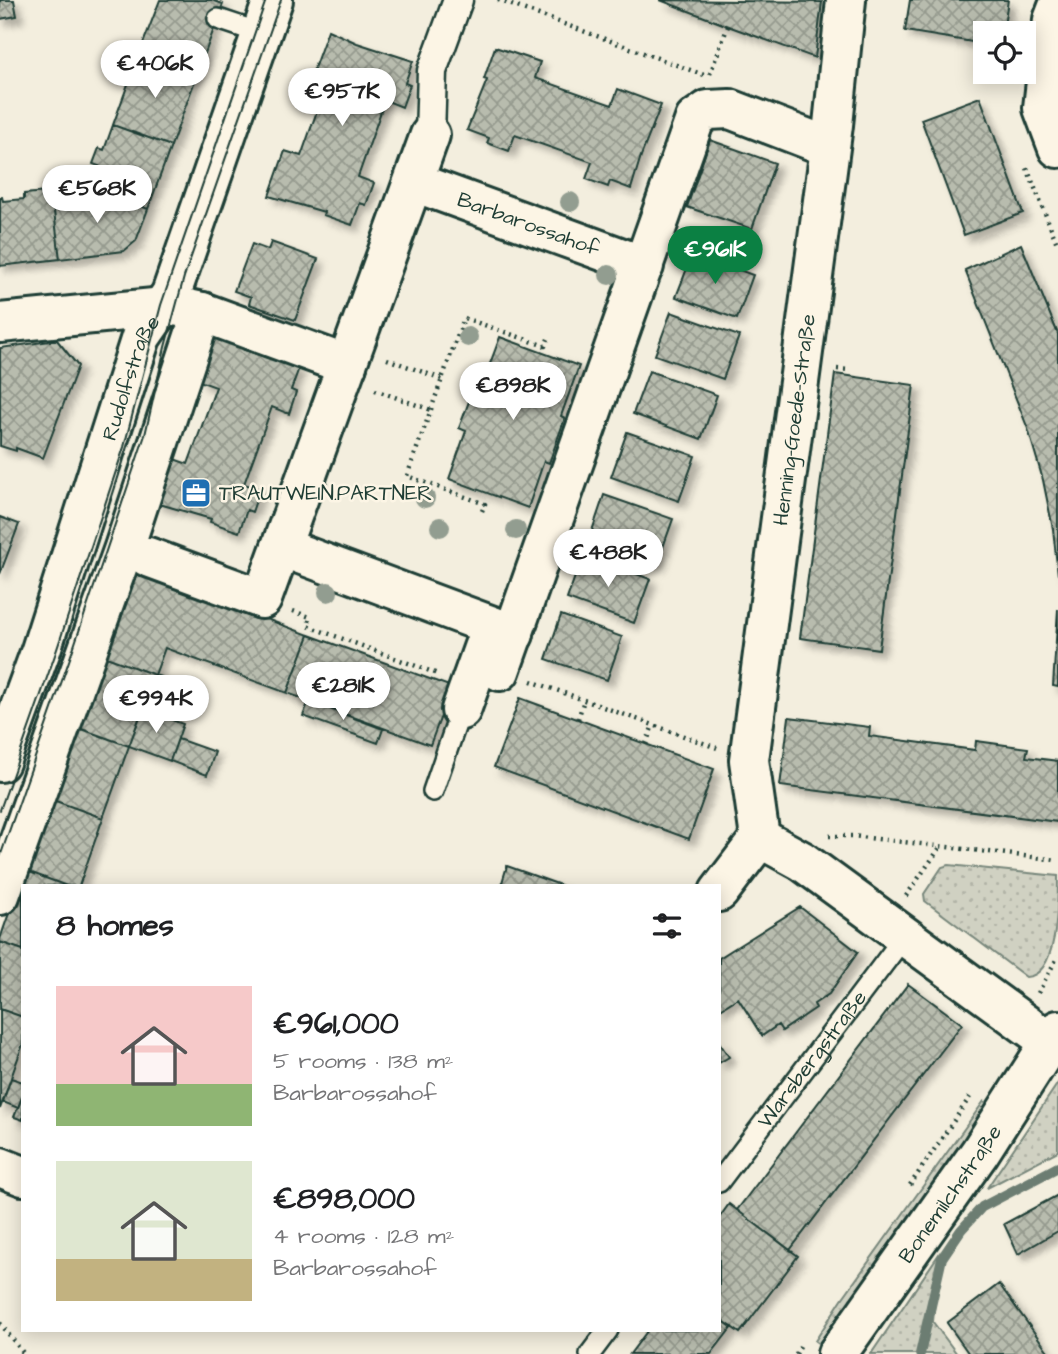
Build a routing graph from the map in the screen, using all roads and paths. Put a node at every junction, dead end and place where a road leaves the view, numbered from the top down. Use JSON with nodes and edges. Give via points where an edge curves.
{"nodes":[{"id":1,"x":458,"y":0,"type":"edge"},
{"id":2,"x":498,"y":0,"type":"edge"},
{"id":3,"x":846,"y":0,"type":"edge"},
{"id":4,"x":1058,"y":7,"type":"edge"},
{"id":5,"x":268,"y":17,"type":"edge"},
{"id":6,"x":218,"y":19,"type":"dead end"},
{"id":7,"x":728,"y":26,"type":"dead end"},
{"id":8,"x":1051,"y":104,"type":"edge"},
{"id":9,"x":430,"y":135,"type":"joint"},
{"id":10,"x":829,"y":148,"type":"junction"},
{"id":11,"x":1058,"y":148,"type":"edge"},
{"id":12,"x":414,"y":182,"type":"junction"},
{"id":13,"x":644,"y":266,"type":"junction"},
{"id":14,"x":161,"y":305,"type":"junction"},
{"id":15,"x":202,"y":312,"type":"junction"},
{"id":16,"x":0,"y":323,"type":"edge"},
{"id":17,"x":548,"y":339,"type":"dead end"},
{"id":18,"x":347,"y":363,"type":"junction"},
{"id":19,"x":829,"y":368,"type":"dead end"},
{"id":20,"x":850,"y":370,"type":"dead end"},
{"id":21,"x":442,"y":379,"type":"junction"},
{"id":22,"x":430,"y":410,"type":"junction"},
{"id":23,"x":482,"y":511,"type":"dead end"},
{"id":24,"x":281,"y":547,"type":"junction"},
{"id":25,"x":148,"y":557,"type":"dead end"},
{"id":26,"x":262,"y":599,"type":"junction"},
{"id":27,"x":502,"y":630,"type":"junction"},
{"id":28,"x":477,"y":689,"type":"junction"},
{"id":29,"x":584,"y":700,"type":"junction"},
{"id":30,"x":578,"y":719,"type":"dead end"},
{"id":31,"x":653,"y":725,"type":"junction"},
{"id":32,"x":646,"y":744,"type":"dead end"},
{"id":33,"x":715,"y":747,"type":"dead end"},
{"id":34,"x":0,"y":762,"type":"edge"},
{"id":35,"x":433,"y":791,"type":"dead end"},
{"id":36,"x":826,"y":836,"type":"dead end"},
{"id":37,"x":760,"y":838,"type":"junction"},
{"id":38,"x":942,"y":845,"type":"junction"},
{"id":39,"x":1058,"y":860,"type":"edge"},
{"id":40,"x":721,"y":889,"type":"edge"},
{"id":41,"x":0,"y":895,"type":"edge"},
{"id":42,"x":895,"y":931,"type":"junction"},
{"id":43,"x":1058,"y":957,"type":"edge"},
{"id":44,"x":1043,"y":1032,"type":"edge"},
{"id":45,"x":974,"y":1091,"type":"dead end"},
{"id":46,"x":0,"y":1167,"type":"edge"},
{"id":47,"x":21,"y":1175,"type":"edge"},
{"id":48,"x":721,"y":1179,"type":"edge"},
{"id":49,"x":904,"y":1194,"type":"dead end"},
{"id":50,"x":0,"y":1323,"type":"edge"},
{"id":51,"x":606,"y":1332,"type":"edge"},
{"id":52,"x":824,"y":1343,"type":"edge"},
{"id":53,"x":24,"y":1354,"type":"edge"},
{"id":54,"x":590,"y":1354,"type":"edge"},
{"id":55,"x":796,"y":1354,"type":"edge"}],
"edges":[{"from":1,"to":9,"type":"street","via":[[432,71]]},
{"from":2,"to":7,"type":"path","via":[[709,77]]},
{"from":3,"to":10,"type":"street","name":"Henning-Goede-Straße"},
{"from":4,"to":8,"type":"street","via":[[1053,20]]},
{"from":5,"to":6,"type":"lane"},
{"from":5,"to":14,"type":"street","name":"Rudolfstraße","via":[[171,294]]},
{"from":8,"to":11,"type":"street"},
{"from":9,"to":12,"type":"street"},
{"from":10,"to":13,"type":"street","via":[[730,110],[708,110],[695,119]]},
{"from":10,"to":37,"type":"street","name":"Henning-Goede-Straße","via":[[749,760]]},
{"from":12,"to":13,"type":"street","name":"Barbarossahof"},
{"from":12,"to":18,"type":"street"},
{"from":13,"to":27,"type":"street"},
{"from":14,"to":15,"type":"street"},
{"from":14,"to":16,"type":"street"},
{"from":14,"to":34,"type":"street","name":"Rudolfstraße","via":[[141,337],[41,650]]},
{"from":15,"to":18,"type":"street"},
{"from":15,"to":41,"type":"street","name":"Rudolfstraße","via":[[124,548]]},
{"from":17,"to":21,"type":"path","via":[[545,345],[464,318]]},
{"from":18,"to":21,"type":"path"},
{"from":18,"to":22,"type":"path"},
{"from":18,"to":24,"type":"street"},
{"from":19,"to":20,"type":"path"},
{"from":21,"to":22,"type":"path"},
{"from":22,"to":23,"type":"path","via":[[407,475],[485,504]]},
{"from":24,"to":26,"type":"street"},
{"from":24,"to":27,"type":"street"},
{"from":25,"to":26,"type":"street"},
{"from":26,"to":28,"type":"path","via":[[310,617],[308,626]]},
{"from":27,"to":28,"type":"street"},
{"from":28,"to":29,"type":"path"},
{"from":28,"to":35,"type":"lane"},
{"from":29,"to":30,"type":"path"},
{"from":29,"to":31,"type":"path"},
{"from":31,"to":32,"type":"path"},
{"from":31,"to":33,"type":"path"},
{"from":36,"to":38,"type":"path"},
{"from":37,"to":40,"type":"street"},
{"from":37,"to":42,"type":"street","via":[[802,861]]},
{"from":38,"to":39,"type":"path"},
{"from":38,"to":42,"type":"path"},
{"from":42,"to":44,"type":"street"},
{"from":42,"to":48,"type":"lane","name":"Warsbergstraße"},
{"from":43,"to":44,"type":"path"},
{"from":44,"to":52,"type":"street","name":"Bonemilchstraße","via":[[980,1152]]},
{"from":45,"to":49,"type":"path"},
{"from":46,"to":47,"type":"street"},
{"from":50,"to":53,"type":"path"},
{"from":51,"to":54,"type":"lane"},
{"from":52,"to":55,"type":"path"}]}
